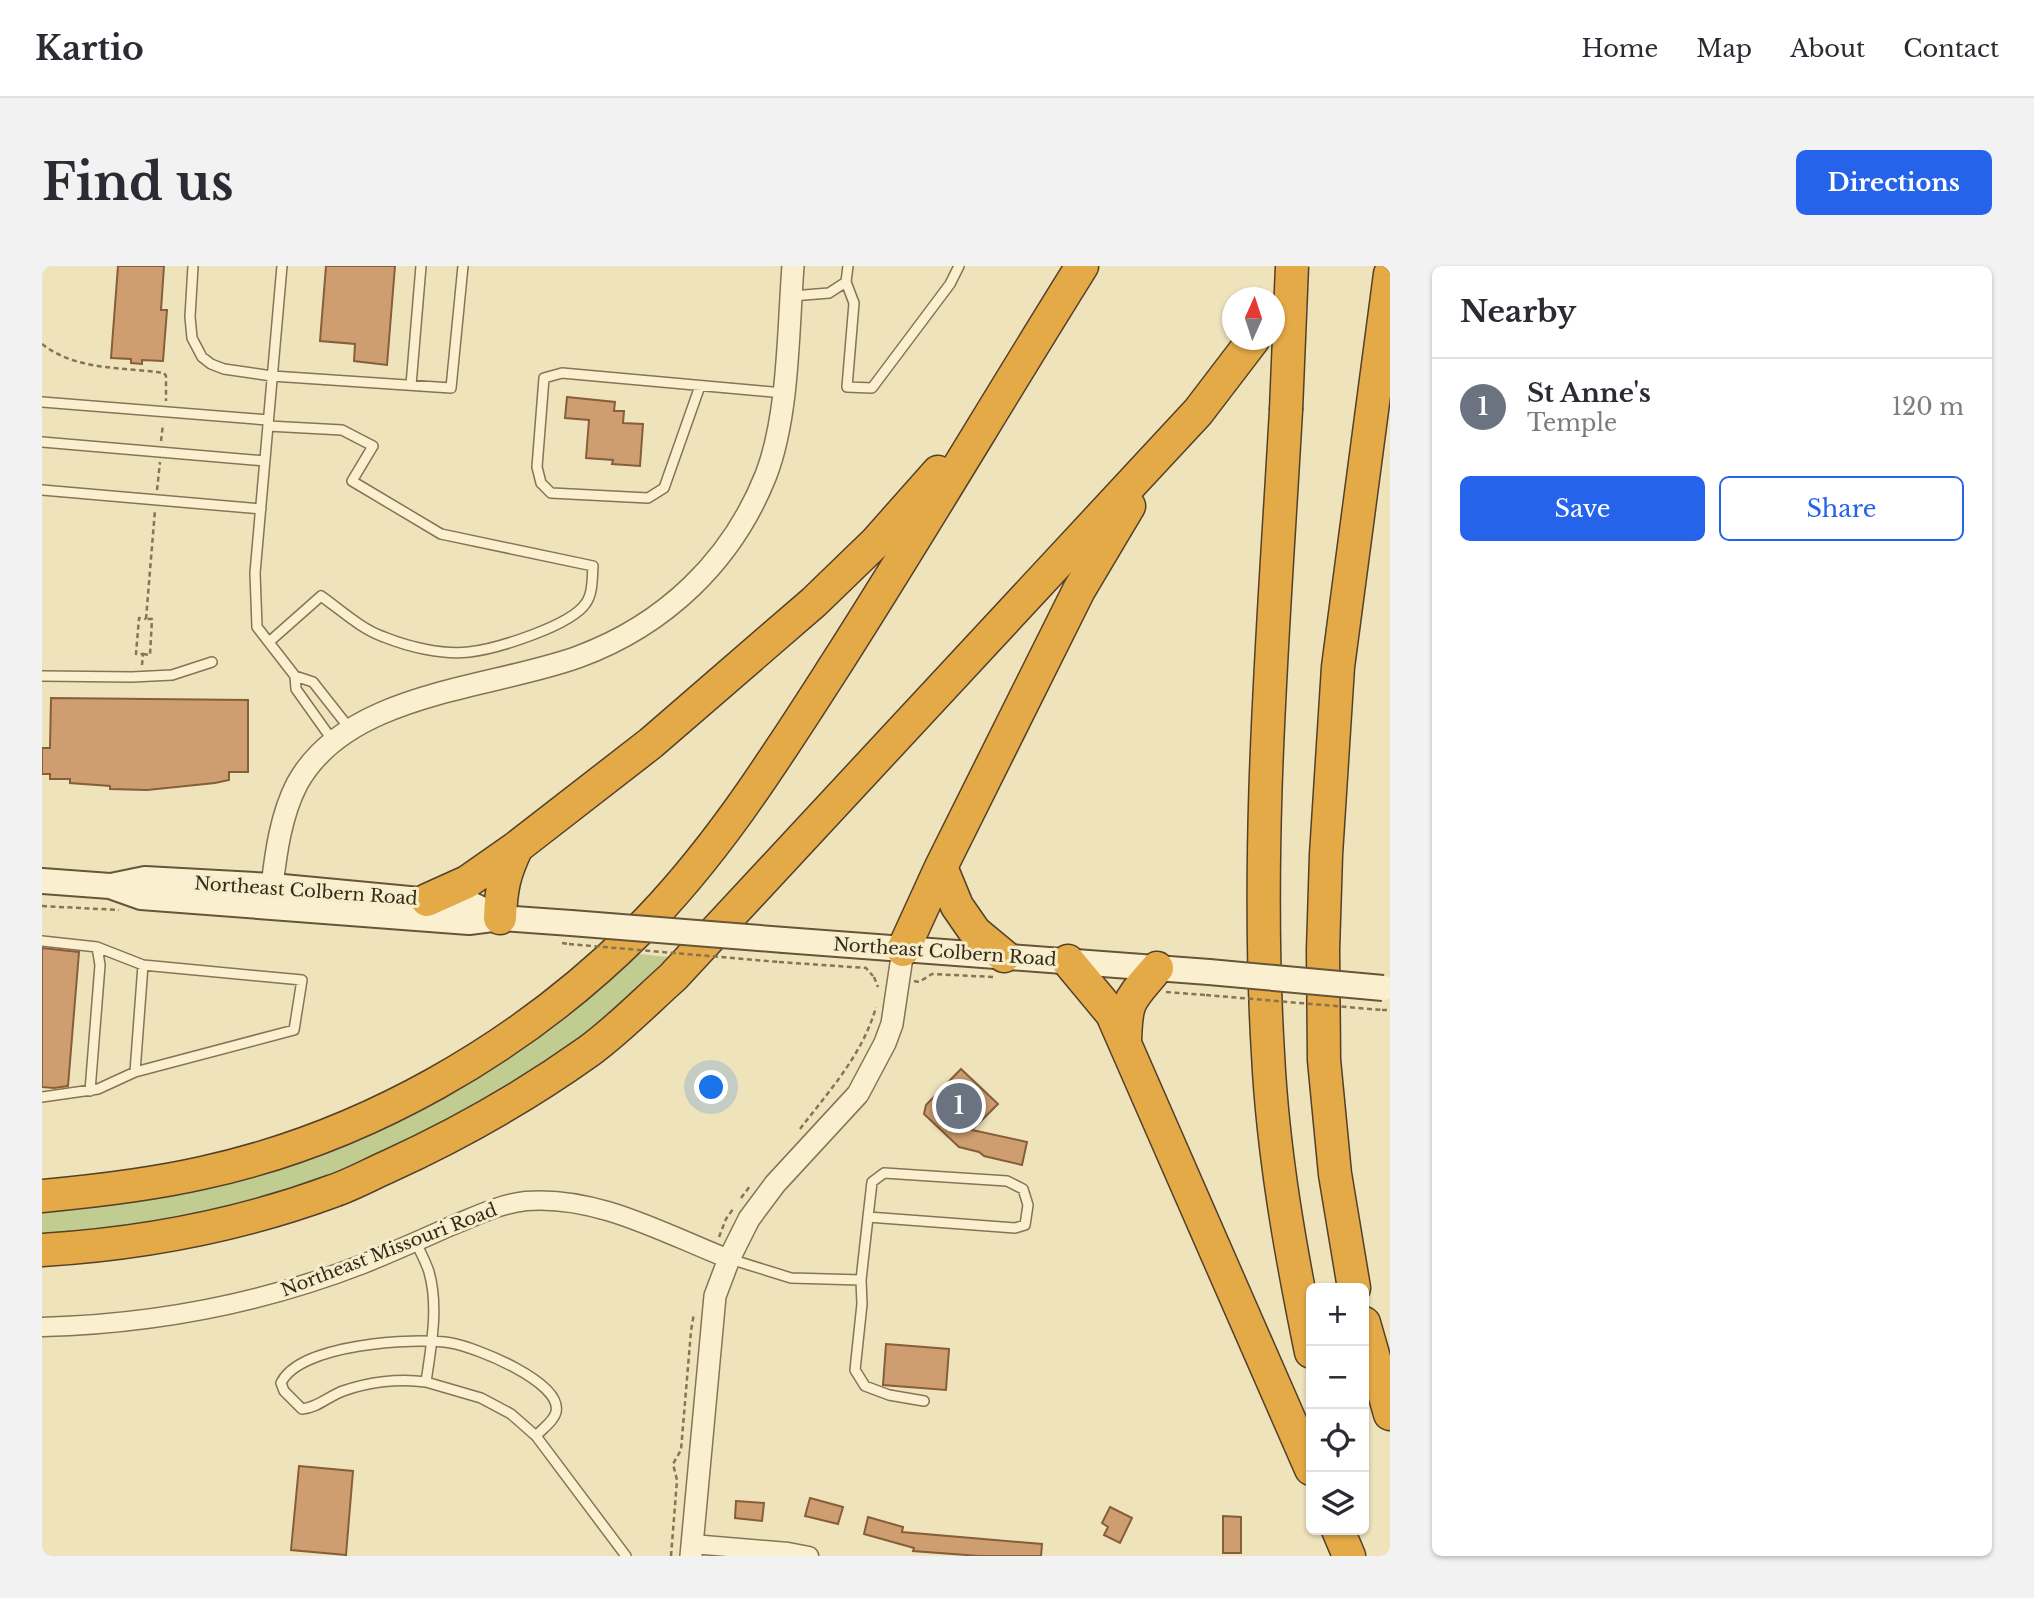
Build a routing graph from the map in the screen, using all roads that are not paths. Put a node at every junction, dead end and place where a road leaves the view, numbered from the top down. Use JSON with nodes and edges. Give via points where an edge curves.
{"nodes":[{"id":1,"x":193,"y":266,"type":"edge"},
{"id":2,"x":282,"y":266,"type":"edge"},
{"id":3,"x":421,"y":266,"type":"edge"},
{"id":4,"x":463,"y":266,"type":"edge"},
{"id":5,"x":793,"y":266,"type":"edge"},
{"id":6,"x":848,"y":266,"type":"edge"},
{"id":7,"x":959,"y":266,"type":"edge"},
{"id":8,"x":1082,"y":266,"type":"edge"},
{"id":9,"x":1293,"y":266,"type":"edge"},
{"id":10,"x":1299,"y":266,"type":"edge"},
{"id":11,"x":1390,"y":274,"type":"edge"},
{"id":12,"x":846,"y":282,"type":"junction"},
{"id":13,"x":1285,"y":289,"type":"edge"},
{"id":14,"x":791,"y":296,"type":"junction"},
{"id":15,"x":1245,"y":350,"type":"edge"},
{"id":16,"x":1024,"y":359,"type":"junction"},
{"id":17,"x":272,"y":376,"type":"junction"},
{"id":18,"x":411,"y":385,"type":"junction"},
{"id":19,"x":700,"y":386,"type":"junction"},
{"id":20,"x":783,"y":393,"type":"junction"},
{"id":21,"x":42,"y":402,"type":"edge"},
{"id":22,"x":1198,"y":412,"type":"junction"},
{"id":23,"x":268,"y":423,"type":"junction"},
{"id":24,"x":42,"y":442,"type":"edge"},
{"id":25,"x":265,"y":461,"type":"junction"},
{"id":26,"x":42,"y":490,"type":"edge"},
{"id":27,"x":261,"y":509,"type":"junction"},
{"id":28,"x":269,"y":642,"type":"junction"},
{"id":29,"x":212,"y":662,"type":"dead end"},
{"id":30,"x":42,"y":676,"type":"edge"},
{"id":31,"x":295,"y":676,"type":"junction"},
{"id":32,"x":341,"y":735,"type":"junction"},
{"id":33,"x":517,"y":848,"type":"junction"},
{"id":34,"x":941,"y":867,"type":"junction"},
{"id":35,"x":42,"y":881,"type":"edge"},
{"id":36,"x":110,"y":886,"type":"junction"},
{"id":37,"x":272,"y":886,"type":"junction"},
{"id":38,"x":427,"y":900,"type":"junction"},
{"id":39,"x":500,"y":918,"type":"junction"},
{"id":40,"x":42,"y":941,"type":"edge"},
{"id":41,"x":97,"y":947,"type":"junction"},
{"id":42,"x":1068,"y":961,"type":"junction"},
{"id":43,"x":143,"y":965,"type":"junction"},
{"id":44,"x":901,"y":965,"type":"junction"},
{"id":45,"x":1000,"y":966,"type":"junction"},
{"id":46,"x":1157,"y":968,"type":"junction"},
{"id":47,"x":1386,"y":999,"type":"edge"},
{"id":48,"x":1125,"y":1044,"type":"junction"},
{"id":49,"x":135,"y":1072,"type":"junction"},
{"id":50,"x":90,"y":1091,"type":"junction"},
{"id":51,"x":42,"y":1097,"type":"edge"},
{"id":52,"x":42,"y":1196,"type":"edge"},
{"id":53,"x":868,"y":1217,"type":"junction"},
{"id":54,"x":416,"y":1242,"type":"junction"},
{"id":55,"x":42,"y":1250,"type":"edge"},
{"id":56,"x":729,"y":1259,"type":"junction"},
{"id":57,"x":861,"y":1280,"type":"junction"},
{"id":58,"x":1353,"y":1283,"type":"edge"},
{"id":59,"x":42,"y":1327,"type":"edge"},
{"id":60,"x":1369,"y":1340,"type":"edge"},
{"id":61,"x":432,"y":1342,"type":"junction"},
{"id":62,"x":1310,"y":1346,"type":"edge"},
{"id":63,"x":426,"y":1382,"type":"junction"},
{"id":64,"x":925,"y":1401,"type":"dead end"},
{"id":65,"x":1390,"y":1414,"type":"edge"},
{"id":66,"x":536,"y":1436,"type":"junction"},
{"id":67,"x":1306,"y":1458,"type":"edge"},
{"id":68,"x":1340,"y":1535,"type":"edge"},
{"id":69,"x":1361,"y":1535,"type":"edge"},
{"id":70,"x":692,"y":1550,"type":"edge"},
{"id":71,"x":625,"y":1556,"type":"edge"},
{"id":72,"x":809,"y":1556,"type":"edge"},
{"id":73,"x":1349,"y":1556,"type":"edge"},
{"id":74,"x":1367,"y":1556,"type":"edge"}],
"edges":[{"from":1,"to":17,"type":"lane","via":[[191,331],[202,356],[223,369]]},
{"from":2,"to":17,"type":"lane"},
{"from":3,"to":18,"type":"lane"},
{"from":4,"to":18,"type":"lane","via":[[452,388]]},
{"from":5,"to":14,"type":"street"},
{"from":6,"to":12,"type":"lane"},
{"from":7,"to":12,"type":"lane","via":[[872,388],[847,387],[854,303]]},
{"from":8,"to":16,"type":"highway"},
{"from":9,"to":62,"type":"highway","bridge":true,"via":[[1265,782],[1263,920],[1268,1056],[1278,1157]]},
{"from":10,"to":13,"type":"highway"},
{"from":11,"to":58,"type":"highway","via":[[1338,667],[1324,909],[1324,1059],[1335,1174]]},
{"from":12,"to":14,"type":"lane","via":[[829,293]]},
{"from":14,"to":20,"type":"street"},
{"from":15,"to":22,"type":"highway"},
{"from":16,"to":33,"type":"highway","via":[[928,484],[823,594],[651,743]]},
{"from":16,"to":52,"type":"highway","via":[[878,598],[746,800],[680,887],[587,978],[500,1045],[432,1085],[290,1149],[205,1173],[117,1189]]},
{"from":17,"to":18,"type":"lane"},
{"from":17,"to":23,"type":"lane"},
{"from":19,"to":19,"type":"lane","via":[[562,373],[544,378],[537,467],[541,483],[551,493],[648,498],[664,488]]},
{"from":19,"to":20,"type":"lane"},
{"from":20,"to":32,"type":"street","via":[[767,473],[751,508],[708,572],[678,601],[612,643],[576,658],[374,715]]},
{"from":21,"to":23,"type":"lane"},
{"from":22,"to":34,"type":"highway","via":[[1128,507],[1079,590]]},
{"from":22,"to":55,"type":"highway","via":[[673,977],[591,1049],[429,1148],[335,1191],[248,1218],[97,1245]]},
{"from":23,"to":25,"type":"lane"},
{"from":23,"to":28,"type":"lane","via":[[342,430],[373,446],[352,481],[441,534],[593,566],[592,590],[569,619],[468,652],[432,650],[383,637],[321,596]]},
{"from":24,"to":25,"type":"lane"},
{"from":25,"to":27,"type":"lane"},
{"from":26,"to":27,"type":"lane"},
{"from":27,"to":28,"type":"lane","via":[[255,608],[257,627]]},
{"from":28,"to":31,"type":"lane"},
{"from":29,"to":30,"type":"lane","via":[[172,674]]},
{"from":31,"to":32,"type":"lane","via":[[296,689]]},
{"from":31,"to":32,"type":"lane","via":[[313,682]]},
{"from":32,"to":37,"type":"street","via":[[313,762],[293,794]]},
{"from":33,"to":38,"type":"highway","via":[[467,882]]},
{"from":33,"to":39,"type":"highway","via":[[504,874]]},
{"from":34,"to":44,"type":"highway"},
{"from":34,"to":45,"type":"highway","via":[[957,906]]},
{"from":35,"to":36,"type":"main road","name":"Northeast Colbern Road"},
{"from":36,"to":37,"type":"main road","name":"Northeast Colbern Road","via":[[145,879]]},
{"from":36,"to":39,"type":"main road","name":"Northeast Colbern Road","via":[[142,897],[469,922]]},
{"from":37,"to":38,"type":"main road","name":"Northeast Colbern Road"},
{"from":38,"to":39,"type":"main road","name":"Northeast Colbern Road","via":[[473,905]]},
{"from":39,"to":44,"type":"main road","name":"Northeast Colbern Road","bridge":true,"via":[[570,934]]},
{"from":40,"to":41,"type":"lane"},
{"from":41,"to":43,"type":"lane"},
{"from":41,"to":50,"type":"lane","via":[[100,965]]},
{"from":42,"to":45,"type":"main road","name":"Northeast Colbern Road"},
{"from":42,"to":46,"type":"main road","name":"Northeast Colbern Road"},
{"from":42,"to":48,"type":"highway","via":[[1112,1014]]},
{"from":43,"to":49,"type":"lane"},
{"from":43,"to":49,"type":"lane","via":[[302,980],[294,1030]]},
{"from":44,"to":45,"type":"main road","name":"Northeast Colbern Road"},
{"from":44,"to":56,"type":"street","via":[[892,1024],[858,1094],[775,1184],[749,1219]]},
{"from":46,"to":47,"type":"main road","name":"Northeast Colbern Road","bridge":true,"via":[[1207,983]]},
{"from":46,"to":48,"type":"highway","via":[[1130,999]]},
{"from":48,"to":67,"type":"highway"},
{"from":49,"to":50,"type":"lane"},
{"from":50,"to":51,"type":"lane"},
{"from":53,"to":53,"type":"lane","via":[[872,1182],[884,1173],[1007,1181],[1023,1189],[1028,1205],[1025,1225],[1015,1228]]},
{"from":53,"to":57,"type":"lane"},
{"from":54,"to":56,"type":"street","name":"Northeast Missouri Road","via":[[493,1208],[557,1201],[614,1212]]},
{"from":54,"to":59,"type":"street","name":"Northeast Missouri Road","via":[[309,1283],[236,1303],[120,1323]]},
{"from":54,"to":61,"type":"lane","via":[[429,1273]]},
{"from":56,"to":57,"type":"lane","via":[[791,1278]]},
{"from":56,"to":70,"type":"street","via":[[715,1296]]},
{"from":57,"to":64,"type":"lane","via":[[855,1370],[865,1385]]},
{"from":60,"to":65,"type":"highway"},
{"from":61,"to":63,"type":"lane"},
{"from":61,"to":63,"type":"lane","via":[[377,1342],[324,1354],[290,1371],[281,1383],[302,1409],[309,1409],[342,1391],[382,1381]]},
{"from":61,"to":66,"type":"lane","via":[[453,1343],[500,1360],[550,1391],[556,1400],[555,1416]]},
{"from":63,"to":66,"type":"lane","via":[[481,1398],[511,1414]]},
{"from":66,"to":71,"type":"lane"},
{"from":68,"to":73,"type":"highway"},
{"from":69,"to":74,"type":"highway"},
{"from":70,"to":72,"type":"street"}]}
